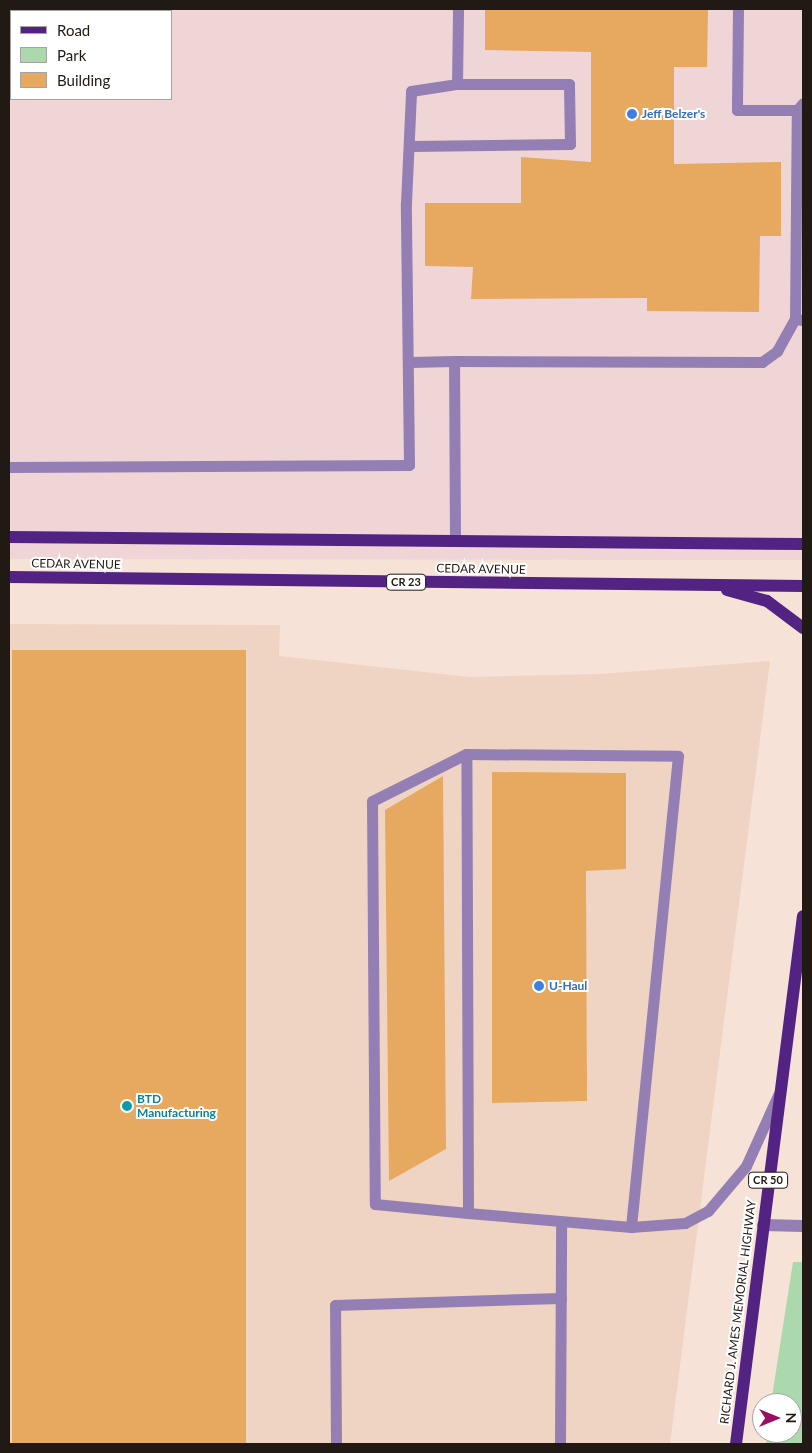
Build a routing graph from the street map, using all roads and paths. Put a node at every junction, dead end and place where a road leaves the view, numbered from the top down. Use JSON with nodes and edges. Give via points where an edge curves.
{"nodes":[{"id":1,"x":458,"y":9,"type":"edge"},
{"id":2,"x":738,"y":9,"type":"edge"},
{"id":3,"x":458,"y":84,"type":"junction"},
{"id":4,"x":800,"y":107,"type":"edge"},
{"id":5,"x":411,"y":146,"type":"junction"},
{"id":6,"x":799,"y":320,"type":"edge"},
{"id":7,"x":410,"y":362,"type":"junction"},
{"id":8,"x":454,"y":362,"type":"junction"},
{"id":9,"x":9,"y":467,"type":"edge"},
{"id":10,"x":9,"y":537,"type":"edge"},
{"id":11,"x":455,"y":541,"type":"junction"},
{"id":12,"x":803,"y":544,"type":"edge"},
{"id":13,"x":9,"y":577,"type":"edge"},
{"id":14,"x":710,"y":585,"type":"junction"},
{"id":15,"x":803,"y":586,"type":"edge"},
{"id":16,"x":803,"y":628,"type":"edge"},
{"id":17,"x":466,"y":754,"type":"junction"},
{"id":18,"x":803,"y":916,"type":"edge"},
{"id":19,"x":779,"y":1093,"type":"junction"},
{"id":20,"x":468,"y":1213,"type":"junction"},
{"id":21,"x":561,"y":1222,"type":"junction"},
{"id":22,"x":763,"y":1225,"type":"junction"},
{"id":23,"x":803,"y":1226,"type":"edge"},
{"id":24,"x":631,"y":1227,"type":"junction"},
{"id":25,"x":561,"y":1298,"type":"junction"},
{"id":26,"x":336,"y":1444,"type":"edge"},
{"id":27,"x":560,"y":1444,"type":"edge"},
{"id":28,"x":736,"y":1444,"type":"edge"}],
"edges":[{"from":1,"to":3,"type":"lane"},
{"from":2,"to":4,"type":"lane","via":[[737,110]]},
{"from":3,"to":5,"type":"lane","via":[[411,91]]},
{"from":3,"to":5,"type":"lane","via":[[569,84],[570,144]]},
{"from":4,"to":6,"type":"lane"},
{"from":5,"to":7,"type":"lane","via":[[406,204]]},
{"from":6,"to":8,"type":"lane","via":[[777,352],[762,362]]},
{"from":7,"to":8,"type":"lane"},
{"from":7,"to":9,"type":"lane","via":[[409,465]]},
{"from":8,"to":11,"type":"lane"},
{"from":10,"to":11,"type":"main road","name":"CEDAR AVENUE"},
{"from":11,"to":12,"type":"main road","name":"CEDAR AVENUE"},
{"from":13,"to":14,"type":"main road","name":"CEDAR AVENUE","number":"CR 23"},
{"from":14,"to":15,"type":"main road","name":"CEDAR AVENUE","number":"CR 23"},
{"from":14,"to":16,"type":"main road","via":[[767,601]]},
{"from":17,"to":20,"type":"lane"},
{"from":17,"to":20,"type":"lane","via":[[372,801],[372,811],[374,1204]]},
{"from":17,"to":24,"type":"lane","via":[[678,756]]},
{"from":18,"to":19,"type":"main road","name":"RICHARD J. AMES MEMORIAL HIGHWAY","number":"CR 50"},
{"from":19,"to":22,"type":"main road","name":"RICHARD J. AMES MEMORIAL HIGHWAY","number":"CR 50"},
{"from":19,"to":24,"type":"lane","via":[[746,1166],[708,1211],[685,1222]]},
{"from":20,"to":21,"type":"lane"},
{"from":21,"to":24,"type":"lane"},
{"from":21,"to":25,"type":"lane"},
{"from":22,"to":23,"type":"street"},
{"from":22,"to":28,"type":"main road","name":"RICHARD J. AMES MEMORIAL HIGHWAY","number":"CR 50"},
{"from":25,"to":26,"type":"lane","via":[[334,1304]]},
{"from":25,"to":27,"type":"lane"}]}
